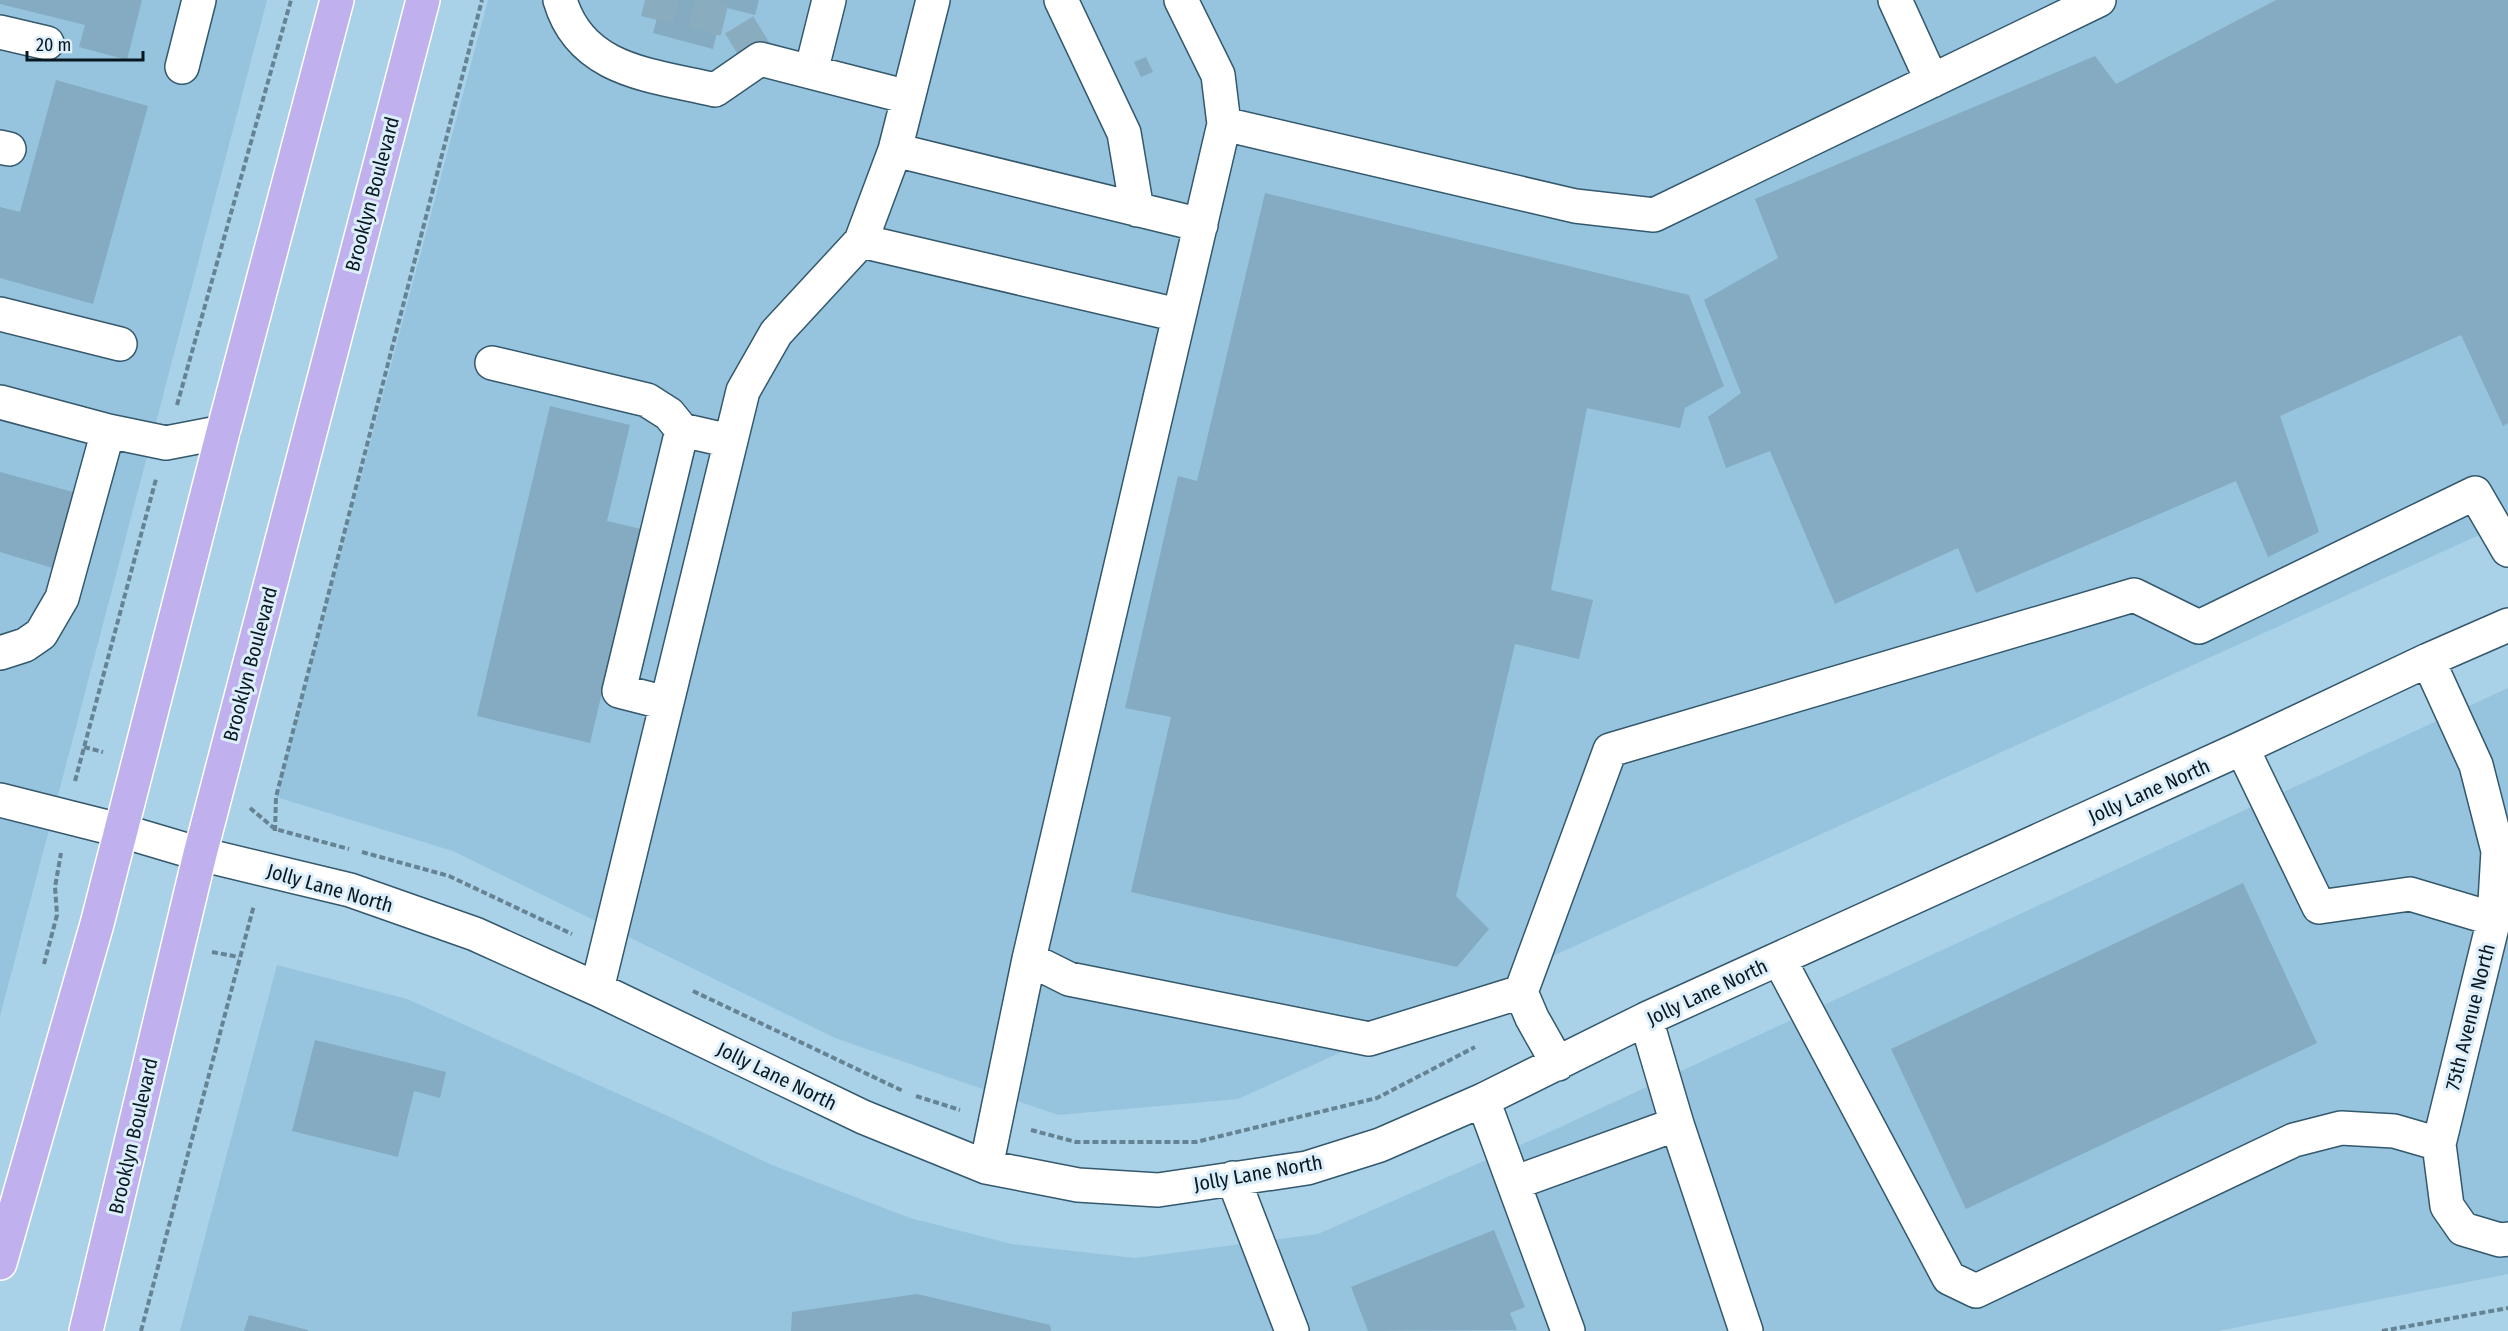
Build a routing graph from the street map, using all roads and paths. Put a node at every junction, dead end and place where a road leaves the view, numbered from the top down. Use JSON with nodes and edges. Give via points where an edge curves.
{"nodes":[{"id":1,"x":200,"y":0,"type":"edge"},
{"id":2,"x":291,"y":0,"type":"edge"},
{"id":3,"x":337,"y":0,"type":"edge"},
{"id":4,"x":423,"y":0,"type":"edge"},
{"id":5,"x":482,"y":0,"type":"edge"},
{"id":6,"x":560,"y":0,"type":"edge"},
{"id":7,"x":829,"y":0,"type":"edge"},
{"id":8,"x":933,"y":0,"type":"edge"},
{"id":9,"x":1060,"y":0,"type":"edge"},
{"id":10,"x":1181,"y":0,"type":"edge"},
{"id":11,"x":1894,"y":0,"type":"edge"},
{"id":12,"x":2098,"y":0,"type":"edge"},
{"id":13,"x":0,"y":32,"type":"edge"},
{"id":14,"x":47,"y":43,"type":"dead end"},
{"id":15,"x":182,"y":67,"type":"dead end"},
{"id":16,"x":811,"y":72,"type":"junction"},
{"id":17,"x":1932,"y":81,"type":"junction"},
{"id":18,"x":908,"y":97,"type":"junction"},
{"id":19,"x":1224,"y":124,"type":"junction"},
{"id":20,"x":895,"y":150,"type":"junction"},
{"id":21,"x":1137,"y":210,"type":"junction"},
{"id":22,"x":1200,"y":225,"type":"junction"},
{"id":23,"x":861,"y":241,"type":"junction"},
{"id":24,"x":0,"y":314,"type":"edge"},
{"id":25,"x":1178,"y":315,"type":"junction"},
{"id":26,"x":120,"y":344,"type":"dead end"},
{"id":27,"x":492,"y":363,"type":"dead end"},
{"id":28,"x":1,"y":407,"type":"edge"},
{"id":29,"x":681,"y":430,"type":"junction"},
{"id":30,"x":108,"y":431,"type":"junction"},
{"id":31,"x":223,"y":432,"type":"junction"},
{"id":32,"x":730,"y":441,"type":"junction"},
{"id":33,"x":166,"y":443,"type":"junction"},
{"id":34,"x":2508,"y":550,"type":"edge"},
{"id":35,"x":2508,"y":625,"type":"edge"},
{"id":36,"x":0,"y":653,"type":"edge"},
{"id":37,"x":2428,"y":660,"type":"junction"},
{"id":38,"x":666,"y":703,"type":"junction"},
{"id":39,"x":84,"y":747,"type":"junction"},
{"id":40,"x":2242,"y":748,"type":"junction"},
{"id":41,"x":137,"y":762,"type":"junction"},
{"id":42,"x":219,"y":782,"type":"junction"},
{"id":43,"x":0,"y":800,"type":"edge"},
{"id":44,"x":68,"y":818,"type":"junction"},
{"id":45,"x":275,"y":829,"type":"junction"},
{"id":46,"x":119,"y":830,"type":"junction"},
{"id":47,"x":200,"y":854,"type":"junction"},
{"id":48,"x":264,"y":869,"type":"junction"},
{"id":49,"x":2494,"y":919,"type":"junction"},
{"id":50,"x":606,"y":950,"type":"junction"},
{"id":51,"x":1029,"y":959,"type":"junction"},
{"id":52,"x":1779,"y":959,"type":"junction"},
{"id":53,"x":43,"y":971,"type":"dead end"},
{"id":54,"x":597,"y":989,"type":"junction"},
{"id":55,"x":691,"y":990,"type":"dead end"},
{"id":56,"x":1521,"y":992,"type":"junction"},
{"id":57,"x":1646,"y":1019,"type":"junction"},
{"id":58,"x":1480,"y":1045,"type":"dead end"},
{"id":59,"x":1558,"y":1064,"type":"junction"},
{"id":60,"x":1483,"y":1100,"type":"junction"},
{"id":61,"x":995,"y":1122,"type":"junction"},
{"id":62,"x":1677,"y":1124,"type":"junction"},
{"id":63,"x":2439,"y":1144,"type":"junction"},
{"id":64,"x":986,"y":1167,"type":"junction"},
{"id":65,"x":1233,"y":1179,"type":"junction"},
{"id":66,"x":1514,"y":1183,"type":"junction"},
{"id":67,"x":2508,"y":1239,"type":"edge"},
{"id":68,"x":0,"y":1263,"type":"edge"},
{"id":69,"x":2508,"y":1308,"type":"edge"},
{"id":70,"x":86,"y":1331,"type":"edge"},
{"id":71,"x":141,"y":1331,"type":"edge"},
{"id":72,"x":1292,"y":1331,"type":"edge"},
{"id":73,"x":1568,"y":1331,"type":"edge"},
{"id":74,"x":1746,"y":1331,"type":"edge"},
{"id":75,"x":2382,"y":1331,"type":"edge"}],
"edges":[{"from":1,"to":15,"type":"street"},
{"from":2,"to":33,"type":"path"},
{"from":3,"to":31,"type":"main road"},
{"from":4,"to":42,"type":"main road","name":"Brooklyn Boulevard"},
{"from":5,"to":45,"type":"path","via":[[276,797]]},
{"from":6,"to":16,"type":"street","via":[[577,37],[596,55],[629,70],[715,90],[760,59]]},
{"from":7,"to":16,"type":"street"},
{"from":8,"to":18,"type":"street"},
{"from":9,"to":21,"type":"street","via":[[1124,133]]},
{"from":10,"to":19,"type":"street","via":[[1218,75]]},
{"from":11,"to":17,"type":"street"},
{"from":12,"to":17,"type":"street"},
{"from":13,"to":14,"type":"street"},
{"from":16,"to":18,"type":"street"},
{"from":17,"to":19,"type":"street","via":[[1654,214],[1575,206]]},
{"from":18,"to":20,"type":"street"},
{"from":19,"to":22,"type":"street"},
{"from":20,"to":21,"type":"street"},
{"from":20,"to":23,"type":"street"},
{"from":21,"to":22,"type":"street"},
{"from":22,"to":25,"type":"street"},
{"from":23,"to":25,"type":"street"},
{"from":23,"to":32,"type":"street","via":[[776,333],[743,391]]},
{"from":24,"to":26,"type":"street"},
{"from":25,"to":51,"type":"street"},
{"from":27,"to":29,"type":"street","via":[[647,400],[669,414]]},
{"from":28,"to":30,"type":"street"},
{"from":29,"to":32,"type":"street"},
{"from":29,"to":38,"type":"street","via":[[619,691]]},
{"from":30,"to":33,"type":"street"},
{"from":30,"to":36,"type":"street","via":[[62,598],[40,634],[25,645]]},
{"from":31,"to":33,"type":"street"},
{"from":31,"to":41,"type":"main road"},
{"from":32,"to":38,"type":"street"},
{"from":33,"to":39,"type":"path"},
{"from":34,"to":56,"type":"street","via":[[2475,493],[2199,627],[2134,595],[1610,750]]},
{"from":35,"to":37,"type":"street","name":"Jolly Lane North"},
{"from":37,"to":40,"type":"street","name":"Jolly Lane North"},
{"from":37,"to":49,"type":"street","name":"75th Avenue North","via":[[2476,765],[2498,851]]},
{"from":38,"to":50,"type":"street"},
{"from":39,"to":41,"type":"path"},
{"from":39,"to":44,"type":"path"},
{"from":40,"to":49,"type":"street","via":[[2319,907],[2410,894]]},
{"from":40,"to":52,"type":"street","name":"Jolly Lane North"},
{"from":41,"to":46,"type":"main road"},
{"from":42,"to":45,"type":"path"},
{"from":42,"to":47,"type":"main road","name":"Brooklyn Boulevard"},
{"from":43,"to":44,"type":"street","name":"Jolly Lane North"},
{"from":44,"to":46,"type":"street","name":"Jolly Lane North"},
{"from":44,"to":53,"type":"path","via":[[55,887],[57,915]]},
{"from":45,"to":48,"type":"path"},
{"from":45,"to":50,"type":"path","via":[[449,876]]},
{"from":46,"to":47,"type":"street","name":"Jolly Lane North"},
{"from":46,"to":68,"type":"main road","via":[[97,924]]},
{"from":47,"to":48,"type":"street","name":"Jolly Lane North"},
{"from":47,"to":70,"type":"main road","name":"Brooklyn Boulevard"},
{"from":48,"to":54,"type":"street","name":"Jolly Lane North","via":[[350,890],[475,934]]},
{"from":48,"to":71,"type":"path"},
{"from":49,"to":63,"type":"street","name":"75th Avenue North"},
{"from":50,"to":54,"type":"street"},
{"from":51,"to":56,"type":"street","via":[[1069,979],[1369,1039]]},
{"from":51,"to":61,"type":"street"},
{"from":52,"to":57,"type":"street","name":"Jolly Lane North"},
{"from":52,"to":63,"type":"street","via":[[1949,1278],[1976,1291],[2294,1140],[2341,1128],[2394,1131]]},
{"from":54,"to":64,"type":"street","name":"Jolly Lane North","via":[[863,1117]]},
{"from":55,"to":61,"type":"path","via":[[912,1095]]},
{"from":56,"to":59,"type":"street"},
{"from":57,"to":59,"type":"street","name":"Jolly Lane North"},
{"from":57,"to":62,"type":"street"},
{"from":58,"to":61,"type":"path","via":[[1377,1098],[1196,1142],[1076,1142]]},
{"from":59,"to":60,"type":"street","name":"Jolly Lane North"},
{"from":60,"to":65,"type":"street","name":"Jolly Lane North","via":[[1369,1149],[1307,1168]]},
{"from":60,"to":66,"type":"street"},
{"from":61,"to":64,"type":"street"},
{"from":62,"to":66,"type":"street"},
{"from":62,"to":74,"type":"street"},
{"from":63,"to":67,"type":"street","name":"75th Avenue North","via":[[2447,1206],[2463,1229]]},
{"from":64,"to":65,"type":"street","name":"Jolly Lane North","via":[[1078,1185],[1158,1190]]},
{"from":65,"to":72,"type":"street"},
{"from":66,"to":73,"type":"street"},
{"from":69,"to":75,"type":"path"}]}
